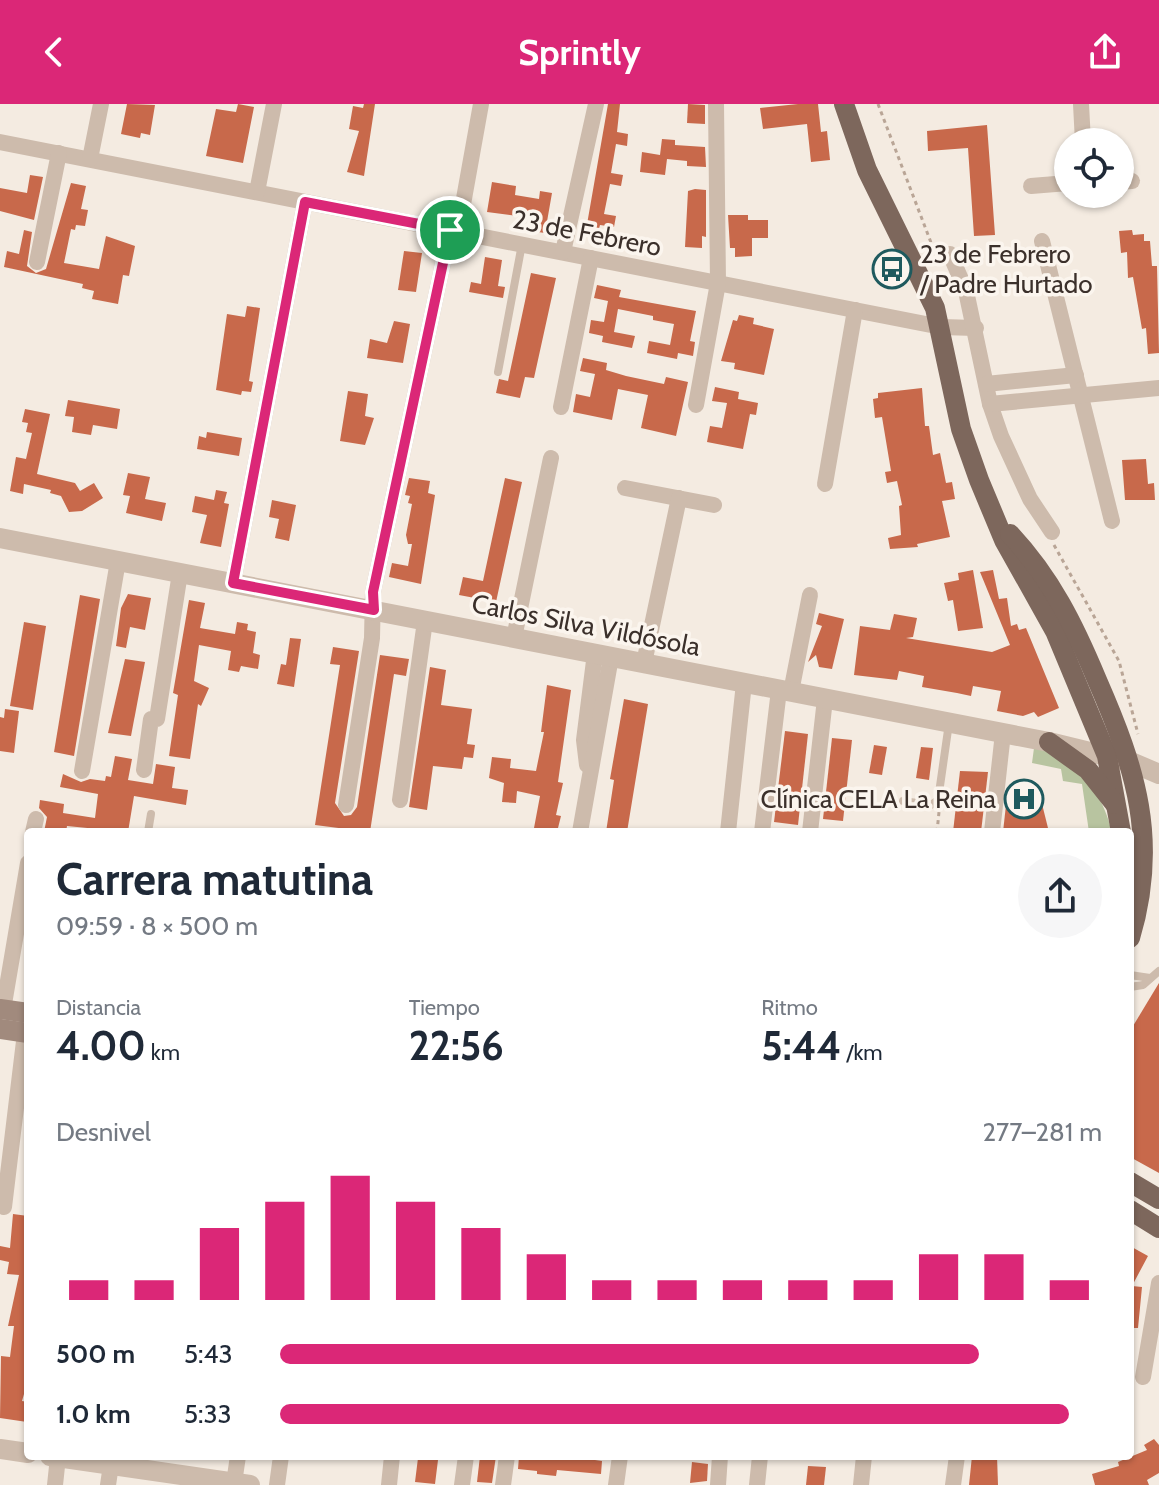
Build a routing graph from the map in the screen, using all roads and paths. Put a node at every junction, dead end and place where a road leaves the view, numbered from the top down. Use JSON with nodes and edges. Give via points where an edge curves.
{"nodes":[{"id":1,"x":101,"y":104,"type":"edge"},
{"id":2,"x":274,"y":104,"type":"edge"},
{"id":3,"x":481,"y":104,"type":"edge"},
{"id":4,"x":596,"y":104,"type":"edge"},
{"id":5,"x":716,"y":104,"type":"edge"},
{"id":6,"x":844,"y":104,"type":"edge"},
{"id":7,"x":1081,"y":104,"type":"edge"},
{"id":8,"x":1082,"y":128,"type":"edge"},
{"id":9,"x":0,"y":142,"type":"edge"},
{"id":10,"x":59,"y":153,"type":"junction"},
{"id":11,"x":90,"y":159,"type":"junction"},
{"id":12,"x":1054,"y":184,"type":"edge"},
{"id":13,"x":1031,"y":186,"type":"dead end"},
{"id":14,"x":257,"y":192,"type":"junction"},
{"id":15,"x":305,"y":202,"type":"junction"},
{"id":16,"x":454,"y":231,"type":"junction"},
{"id":17,"x":1042,"y":241,"type":"dead end"},
{"id":18,"x":522,"y":244,"type":"junction"},
{"id":19,"x":563,"y":252,"type":"junction"},
{"id":20,"x":950,"y":254,"type":"dead end"},
{"id":21,"x":591,"y":258,"type":"junction"},
{"id":22,"x":37,"y":262,"type":"dead end"},
{"id":23,"x":718,"y":283,"type":"junction"},
{"id":24,"x":855,"y":310,"type":"junction"},
{"id":25,"x":941,"y":327,"type":"junction"},
{"id":26,"x":976,"y":328,"type":"junction"},
{"id":27,"x":498,"y":372,"type":"dead end"},
{"id":28,"x":1076,"y":375,"type":"junction"},
{"id":29,"x":986,"y":384,"type":"junction"},
{"id":30,"x":1159,"y":388,"type":"edge"},
{"id":31,"x":1081,"y":394,"type":"junction"},
{"id":32,"x":990,"y":404,"type":"junction"},
{"id":33,"x":695,"y":405,"type":"dead end"},
{"id":34,"x":561,"y":407,"type":"dead end"},
{"id":35,"x":551,"y":458,"type":"dead end"},
{"id":36,"x":825,"y":484,"type":"dead end"},
{"id":37,"x":625,"y":488,"type":"dead end"},
{"id":38,"x":679,"y":498,"type":"junction"},
{"id":39,"x":714,"y":505,"type":"dead end"},
{"id":40,"x":990,"y":505,"type":"junction"},
{"id":41,"x":1112,"y":521,"type":"dead end"},
{"id":42,"x":1052,"y":532,"type":"dead end"},
{"id":43,"x":0,"y":538,"type":"edge"},
{"id":44,"x":118,"y":561,"type":"junction"},
{"id":45,"x":180,"y":573,"type":"junction"},
{"id":46,"x":233,"y":583,"type":"junction"},
{"id":47,"x":810,"y":595,"type":"dead end"},
{"id":48,"x":374,"y":610,"type":"junction"},
{"id":49,"x":425,"y":621,"type":"junction"},
{"id":50,"x":514,"y":638,"type":"junction"},
{"id":51,"x":603,"y":655,"type":"junction"},
{"id":52,"x":644,"y":663,"type":"junction"},
{"id":53,"x":744,"y":683,"type":"junction"},
{"id":54,"x":785,"y":691,"type":"junction"},
{"id":55,"x":825,"y":699,"type":"junction"},
{"id":56,"x":949,"y":723,"type":"junction"},
{"id":57,"x":1003,"y":733,"type":"junction"},
{"id":58,"x":1049,"y":742,"type":"junction"},
{"id":59,"x":1107,"y":756,"type":"junction"},
{"id":60,"x":1131,"y":762,"type":"junction"},
{"id":61,"x":144,"y":770,"type":"dead end"},
{"id":62,"x":82,"y":771,"type":"dead end"},
{"id":63,"x":1159,"y":774,"type":"edge"},
{"id":64,"x":400,"y":800,"type":"dead end"},
{"id":65,"x":903,"y":801,"type":"dead end"},
{"id":66,"x":936,"y":801,"type":"junction"},
{"id":67,"x":346,"y":805,"type":"dead end"},
{"id":68,"x":151,"y":814,"type":"dead end"},
{"id":69,"x":1121,"y":826,"type":"edge"},
{"id":70,"x":149,"y":828,"type":"edge"},
{"id":71,"x":581,"y":828,"type":"edge"},
{"id":72,"x":728,"y":828,"type":"edge"},
{"id":73,"x":763,"y":828,"type":"edge"},
{"id":74,"x":810,"y":828,"type":"edge"},
{"id":75,"x":937,"y":828,"type":"edge"},
{"id":76,"x":992,"y":828,"type":"edge"},
{"id":77,"x":24,"y":886,"type":"edge"},
{"id":78,"x":1134,"y":923,"type":"edge"},
{"id":79,"x":1157,"y":974,"type":"edge"},
{"id":80,"x":1134,"y":975,"type":"edge"},
{"id":81,"x":1134,"y":985,"type":"edge"},
{"id":82,"x":1,"y":1016,"type":"edge"},
{"id":83,"x":24,"y":1025,"type":"edge"},
{"id":84,"x":24,"y":1050,"type":"edge"},
{"id":85,"x":1134,"y":1184,"type":"edge"},
{"id":86,"x":1159,"y":1199,"type":"edge"},
{"id":87,"x":4,"y":1207,"type":"dead end"},
{"id":88,"x":1134,"y":1212,"type":"edge"},
{"id":89,"x":1159,"y":1228,"type":"edge"},
{"id":90,"x":1159,"y":1283,"type":"edge"},
{"id":91,"x":1143,"y":1377,"type":"dead end"},
{"id":92,"x":0,"y":1449,"type":"edge"},
{"id":93,"x":24,"y":1452,"type":"edge"},
{"id":94,"x":54,"y":1460,"type":"edge"},
{"id":95,"x":69,"y":1460,"type":"edge"},
{"id":96,"x":239,"y":1460,"type":"edge"},
{"id":97,"x":280,"y":1460,"type":"edge"},
{"id":98,"x":392,"y":1460,"type":"edge"},
{"id":99,"x":465,"y":1460,"type":"edge"},
{"id":100,"x":506,"y":1460,"type":"edge"},
{"id":101,"x":619,"y":1460,"type":"edge"},
{"id":102,"x":720,"y":1460,"type":"edge"},
{"id":103,"x":760,"y":1460,"type":"edge"},
{"id":104,"x":864,"y":1460,"type":"edge"},
{"id":105,"x":956,"y":1460,"type":"edge"},
{"id":106,"x":170,"y":1465,"type":"edge"},
{"id":107,"x":126,"y":1471,"type":"edge"},
{"id":108,"x":242,"y":1484,"type":"edge"},
{"id":109,"x":55,"y":1485,"type":"edge"},
{"id":110,"x":277,"y":1485,"type":"edge"},
{"id":111,"x":389,"y":1485,"type":"edge"},
{"id":112,"x":462,"y":1485,"type":"edge"},
{"id":113,"x":503,"y":1485,"type":"edge"},
{"id":114,"x":616,"y":1485,"type":"edge"},
{"id":115,"x":718,"y":1485,"type":"edge"},
{"id":116,"x":757,"y":1485,"type":"edge"},
{"id":117,"x":861,"y":1485,"type":"edge"},
{"id":118,"x":953,"y":1485,"type":"edge"}],
"edges":[{"from":1,"to":11,"type":"street"},
{"from":2,"to":14,"type":"street"},
{"from":3,"to":16,"type":"street"},
{"from":4,"to":19,"type":"street"},
{"from":5,"to":23,"type":"street"},
{"from":6,"to":25,"type":"main road","via":[[867,170]]},
{"from":7,"to":8,"type":"street"},
{"from":9,"to":10,"type":"street","name":"23 de Febrero"},
{"from":10,"to":11,"type":"street","name":"23 de Febrero"},
{"from":10,"to":22,"type":"street"},
{"from":11,"to":14,"type":"street","name":"23 de Febrero"},
{"from":12,"to":13,"type":"street"},
{"from":14,"to":15,"type":"street","name":"23 de Febrero"},
{"from":15,"to":16,"type":"street","name":"23 de Febrero"},
{"from":15,"to":46,"type":"street"},
{"from":16,"to":18,"type":"street","name":"23 de Febrero"},
{"from":16,"to":48,"type":"street","via":[[373,592]]},
{"from":17,"to":28,"type":"street"},
{"from":18,"to":19,"type":"street","name":"23 de Febrero"},
{"from":18,"to":27,"type":"lane"},
{"from":19,"to":21,"type":"street","name":"23 de Febrero"},
{"from":20,"to":26,"type":"street"},
{"from":21,"to":23,"type":"street","name":"23 de Febrero"},
{"from":21,"to":34,"type":"street"},
{"from":23,"to":24,"type":"street","name":"23 de Febrero"},
{"from":23,"to":33,"type":"street"},
{"from":24,"to":25,"type":"street","name":"23 de Febrero"},
{"from":24,"to":36,"type":"street"},
{"from":25,"to":26,"type":"street","name":"23 de Febrero"},
{"from":25,"to":40,"type":"main road","via":[[961,429]]},
{"from":26,"to":29,"type":"street"},
{"from":28,"to":29,"type":"street"},
{"from":28,"to":31,"type":"street"},
{"from":29,"to":32,"type":"street"},
{"from":30,"to":31,"type":"street"},
{"from":31,"to":32,"type":"street"},
{"from":31,"to":41,"type":"street"},
{"from":32,"to":42,"type":"street","via":[[1030,499]]},
{"from":35,"to":50,"type":"street"},
{"from":37,"to":38,"type":"street"},
{"from":38,"to":39,"type":"street"},
{"from":38,"to":52,"type":"street"},
{"from":40,"to":59,"type":"main road","via":[[1055,631]]},
{"from":40,"to":60,"type":"main road","via":[[1061,599]]},
{"from":43,"to":44,"type":"street","name":"Carlos Silva Vildósola"},
{"from":44,"to":45,"type":"street","name":"Carlos Silva Vildósola"},
{"from":44,"to":62,"type":"street"},
{"from":45,"to":46,"type":"street","name":"Carlos Silva Vildósola"},
{"from":45,"to":61,"type":"street"},
{"from":46,"to":48,"type":"street","name":"Carlos Silva Vildósola"},
{"from":47,"to":54,"type":"street"},
{"from":48,"to":49,"type":"street","name":"Carlos Silva Vildósola"},
{"from":48,"to":67,"type":"street"},
{"from":49,"to":50,"type":"street","name":"Carlos Silva Vildósola"},
{"from":49,"to":64,"type":"street"},
{"from":50,"to":51,"type":"street","name":"Carlos Silva Vildósola"},
{"from":51,"to":52,"type":"street","name":"Carlos Silva Vildósola"},
{"from":51,"to":71,"type":"street","via":[[584,740],[588,770]]},
{"from":52,"to":53,"type":"street","name":"Carlos Silva Vildósola"},
{"from":53,"to":54,"type":"street","name":"Carlos Silva Vildósola"},
{"from":53,"to":72,"type":"street"},
{"from":54,"to":55,"type":"street","name":"Carlos Silva Vildósola"},
{"from":54,"to":73,"type":"street"},
{"from":55,"to":56,"type":"street","name":"Carlos Silva Vildósola"},
{"from":55,"to":74,"type":"street"},
{"from":56,"to":57,"type":"street","name":"Carlos Silva Vildósola"},
{"from":56,"to":66,"type":"lane"},
{"from":57,"to":58,"type":"street","name":"Carlos Silva Vildósola"},
{"from":57,"to":76,"type":"street"},
{"from":58,"to":59,"type":"street","name":"Carlos Silva Vildósola"},
{"from":58,"to":69,"type":"main road","via":[[1088,770]]},
{"from":59,"to":60,"type":"street","name":"Carlos Silva Vildósola"},
{"from":59,"to":69,"type":"main road"},
{"from":60,"to":63,"type":"street","name":"Carlos Silva Vildósola"},
{"from":60,"to":78,"type":"main road","via":[[1141,799],[1145,852]]},
{"from":65,"to":66,"type":"lane"},
{"from":66,"to":75,"type":"path"},
{"from":68,"to":70,"type":"lane"},
{"from":77,"to":82,"type":"street"},
{"from":79,"to":80,"type":"lane"},
{"from":79,"to":81,"type":"lane"},
{"from":82,"to":83,"type":"main road"},
{"from":84,"to":87,"type":"street"},
{"from":85,"to":86,"type":"main road"},
{"from":88,"to":89,"type":"main road"},
{"from":90,"to":91,"type":"street"},
{"from":92,"to":93,"type":"street"},
{"from":94,"to":109,"type":"street"},
{"from":95,"to":107,"type":"street"},
{"from":96,"to":108,"type":"street"},
{"from":97,"to":110,"type":"street"},
{"from":98,"to":111,"type":"street"},
{"from":99,"to":112,"type":"street"},
{"from":100,"to":113,"type":"street"},
{"from":101,"to":114,"type":"street"},
{"from":102,"to":115,"type":"street"},
{"from":103,"to":116,"type":"street"},
{"from":104,"to":117,"type":"street"},
{"from":105,"to":118,"type":"street"},
{"from":106,"to":107,"type":"street"},
{"from":106,"to":108,"type":"street"}]}
